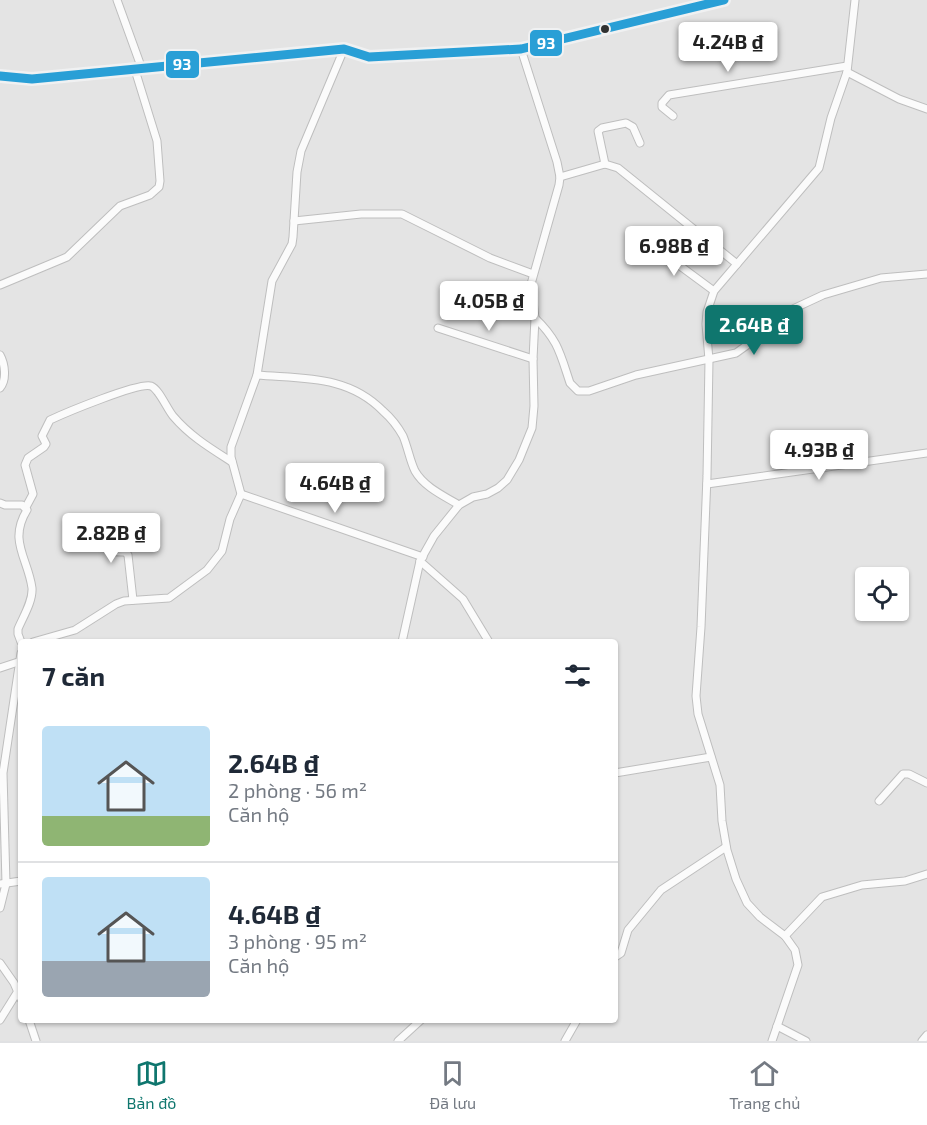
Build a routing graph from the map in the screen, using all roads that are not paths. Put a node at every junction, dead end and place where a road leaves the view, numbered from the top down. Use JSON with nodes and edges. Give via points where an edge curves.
{"nodes":[{"id":1,"x":117,"y":0,"type":"edge"},
{"id":2,"x":722,"y":0,"type":"edge"},
{"id":3,"x":855,"y":0,"type":"edge"},
{"id":4,"x":345,"y":50,"type":"junction"},
{"id":5,"x":521,"y":50,"type":"junction"},
{"id":6,"x":139,"y":69,"type":"junction"},
{"id":7,"x":847,"y":69,"type":"junction"},
{"id":8,"x":0,"y":76,"type":"edge"},
{"id":9,"x":927,"y":109,"type":"edge"},
{"id":10,"x":673,"y":116,"type":"dead end"},
{"id":11,"x":640,"y":143,"type":"dead end"},
{"id":12,"x":605,"y":164,"type":"junction"},
{"id":13,"x":560,"y":177,"type":"junction"},
{"id":14,"x":294,"y":221,"type":"junction"},
{"id":15,"x":649,"y":243,"type":"dead end"},
{"id":16,"x":737,"y":264,"type":"junction"},
{"id":17,"x":532,"y":274,"type":"junction"},
{"id":18,"x":927,"y":274,"type":"edge"},
{"id":19,"x":0,"y":285,"type":"edge"},
{"id":20,"x":714,"y":291,"type":"junction"},
{"id":21,"x":535,"y":318,"type":"junction"},
{"id":22,"x":438,"y":328,"type":"dead end"},
{"id":23,"x":0,"y":355,"type":"edge"},
{"id":24,"x":533,"y":359,"type":"junction"},
{"id":25,"x":709,"y":360,"type":"junction"},
{"id":26,"x":257,"y":375,"type":"junction"},
{"id":27,"x":0,"y":388,"type":"edge"},
{"id":28,"x":927,"y":453,"type":"edge"},
{"id":29,"x":232,"y":462,"type":"junction"},
{"id":30,"x":706,"y":484,"type":"junction"},
{"id":31,"x":240,"y":494,"type":"junction"},
{"id":32,"x":0,"y":503,"type":"edge"},
{"id":33,"x":459,"y":505,"type":"junction"},
{"id":34,"x":26,"y":507,"type":"junction"},
{"id":35,"x":98,"y":530,"type":"dead end"},
{"id":36,"x":421,"y":559,"type":"junction"},
{"id":37,"x":133,"y":600,"type":"junction"},
{"id":38,"x":20,"y":639,"type":"edge"},
{"id":39,"x":44,"y":639,"type":"edge"},
{"id":40,"x":403,"y":639,"type":"edge"},
{"id":41,"x":487,"y":639,"type":"edge"},
{"id":42,"x":18,"y":662,"type":"joint"},
{"id":43,"x":0,"y":668,"type":"edge"},
{"id":44,"x":711,"y":757,"type":"junction"},
{"id":45,"x":1,"y":771,"type":"edge"},
{"id":46,"x":618,"y":772,"type":"edge"},
{"id":47,"x":927,"y":783,"type":"edge"},
{"id":48,"x":879,"y":801,"type":"dead end"},
{"id":49,"x":726,"y":847,"type":"junction"},
{"id":50,"x":927,"y":874,"type":"edge"},
{"id":51,"x":18,"y":882,"type":"edge"},
{"id":52,"x":3,"y":884,"type":"edge"},
{"id":53,"x":0,"y":908,"type":"edge"},
{"id":54,"x":784,"y":936,"type":"junction"},
{"id":55,"x":618,"y":955,"type":"edge"},
{"id":56,"x":0,"y":963,"type":"edge"},
{"id":57,"x":18,"y":993,"type":"edge"},
{"id":58,"x":18,"y":996,"type":"edge"},
{"id":59,"x":0,"y":1020,"type":"edge"},
{"id":60,"x":30,"y":1023,"type":"edge"},
{"id":61,"x":418,"y":1023,"type":"edge"},
{"id":62,"x":575,"y":1023,"type":"edge"},
{"id":63,"x":777,"y":1026,"type":"junction"},
{"id":64,"x":408,"y":1032,"type":"junction"},
{"id":65,"x":927,"y":1035,"type":"edge"},
{"id":66,"x":36,"y":1041,"type":"edge"},
{"id":67,"x":398,"y":1041,"type":"edge"},
{"id":68,"x":413,"y":1041,"type":"edge"},
{"id":69,"x":565,"y":1041,"type":"edge"},
{"id":70,"x":771,"y":1041,"type":"edge"},
{"id":71,"x":806,"y":1041,"type":"edge"},
{"id":72,"x":922,"y":1041,"type":"edge"}],
"edges":[{"from":1,"to":6,"type":"street"},
{"from":2,"to":5,"type":"street"},
{"from":3,"to":7,"type":"street"},
{"from":4,"to":5,"type":"street","via":[[369,57]]},
{"from":4,"to":6,"type":"street"},
{"from":4,"to":14,"type":"street","via":[[301,151]]},
{"from":5,"to":13,"type":"street"},
{"from":6,"to":8,"type":"street","via":[[32,79]]},
{"from":6,"to":19,"type":"street","via":[[157,141],[159,187],[150,195],[120,206],[68,257]]},
{"from":7,"to":9,"type":"street","via":[[899,99]]},
{"from":7,"to":10,"type":"street","via":[[669,96],[662,107]]},
{"from":7,"to":16,"type":"street","via":[[819,168]]},
{"from":11,"to":12,"type":"street","via":[[633,127],[626,123],[602,128],[598,131]]},
{"from":12,"to":13,"type":"street"},
{"from":12,"to":16,"type":"street","via":[[627,174]]},
{"from":13,"to":17,"type":"street","via":[[547,233]]},
{"from":14,"to":17,"type":"street","via":[[402,214],[490,258]]},
{"from":14,"to":26,"type":"street","via":[[292,244],[269,290]]},
{"from":15,"to":20,"type":"street"},
{"from":16,"to":20,"type":"street"},
{"from":17,"to":21,"type":"street"},
{"from":18,"to":25,"type":"street","via":[[881,278],[823,295],[780,315],[743,349]]},
{"from":20,"to":25,"type":"street","via":[[707,312]]},
{"from":21,"to":24,"type":"street"},
{"from":21,"to":25,"type":"street","via":[[553,336],[570,383],[578,391]]},
{"from":22,"to":24,"type":"street"},
{"from":23,"to":27,"type":"street","via":[[4,381]]},
{"from":24,"to":33,"type":"street","via":[[532,428],[519,460],[498,488]]},
{"from":25,"to":30,"type":"street"},
{"from":26,"to":29,"type":"street","via":[[231,447]]},
{"from":26,"to":33,"type":"street","via":[[328,380],[363,394],[392,419],[421,480]]},
{"from":28,"to":30,"type":"street"},
{"from":29,"to":31,"type":"street"},
{"from":29,"to":34,"type":"street","via":[[191,435],[172,415],[156,389],[147,386],[93,401],[50,420],[42,436],[46,444],[26,461],[33,494]]},
{"from":30,"to":44,"type":"street","via":[[696,696]]},
{"from":31,"to":36,"type":"street"},
{"from":31,"to":37,"type":"street","via":[[222,551],[207,570],[169,598]]},
{"from":32,"to":34,"type":"street"},
{"from":33,"to":36,"type":"street"},
{"from":34,"to":38,"type":"street","via":[[18,534],[32,591],[18,629]]},
{"from":35,"to":37,"type":"street","via":[[104,547],[128,555]]},
{"from":36,"to":40,"type":"street"},
{"from":36,"to":41,"type":"street","via":[[463,599]]},
{"from":37,"to":39,"type":"street","via":[[116,604],[75,630]]},
{"from":42,"to":43,"type":"street"},
{"from":42,"to":45,"type":"street","via":[[12,720]]},
{"from":44,"to":46,"type":"street"},
{"from":44,"to":49,"type":"street","via":[[720,785]]},
{"from":45,"to":52,"type":"street"},
{"from":47,"to":48,"type":"street","via":[[903,774]]},
{"from":49,"to":54,"type":"street","via":[[747,903]]},
{"from":49,"to":55,"type":"street","via":[[661,890],[628,930]]},
{"from":50,"to":54,"type":"street","via":[[905,881],[862,885],[822,897]]},
{"from":51,"to":52,"type":"street"},
{"from":52,"to":53,"type":"street"},
{"from":54,"to":63,"type":"street","via":[[795,950],[798,965]]},
{"from":56,"to":57,"type":"street"},
{"from":58,"to":59,"type":"street"},
{"from":60,"to":66,"type":"street"},
{"from":61,"to":64,"type":"street"},
{"from":62,"to":69,"type":"street"},
{"from":63,"to":70,"type":"street"},
{"from":63,"to":71,"type":"street"},
{"from":64,"to":67,"type":"street"},
{"from":64,"to":68,"type":"street"},
{"from":65,"to":72,"type":"street"}]}
